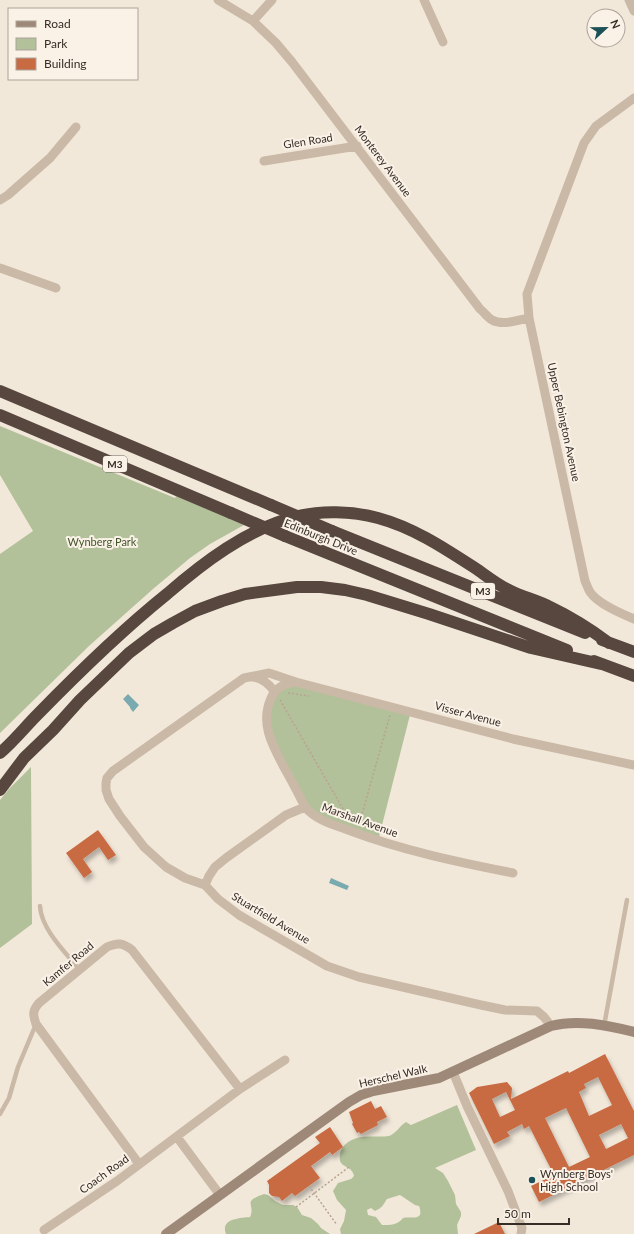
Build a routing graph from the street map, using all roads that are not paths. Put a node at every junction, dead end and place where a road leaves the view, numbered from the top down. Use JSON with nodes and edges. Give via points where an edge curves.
{"nodes":[{"id":1,"x":218,"y":0,"type":"edge"},
{"id":2,"x":272,"y":0,"type":"edge"},
{"id":3,"x":424,"y":0,"type":"edge"},
{"id":4,"x":629,"y":0,"type":"edge"},
{"id":5,"x":634,"y":11,"type":"edge"},
{"id":6,"x":254,"y":21,"type":"junction"},
{"id":7,"x":443,"y":42,"type":"dead end"},
{"id":8,"x":634,"y":98,"type":"edge"},
{"id":9,"x":76,"y":127,"type":"dead end"},
{"id":10,"x":357,"y":146,"type":"junction"},
{"id":11,"x":264,"y":161,"type":"dead end"},
{"id":12,"x":0,"y":200,"type":"edge"},
{"id":13,"x":0,"y":268,"type":"edge"},
{"id":14,"x":56,"y":288,"type":"dead end"},
{"id":15,"x":529,"y":318,"type":"junction"},
{"id":16,"x":0,"y":391,"type":"edge"},
{"id":17,"x":0,"y":415,"type":"edge"},
{"id":18,"x":634,"y":620,"type":"edge"},
{"id":19,"x":609,"y":643,"type":"junction"},
{"id":20,"x":634,"y":652,"type":"edge"},
{"id":21,"x":601,"y":664,"type":"junction"},
{"id":22,"x":634,"y":676,"type":"edge"},
{"id":23,"x":244,"y":678,"type":"junction"},
{"id":24,"x":296,"y":682,"type":"junction"},
{"id":25,"x":275,"y":692,"type":"junction"},
{"id":26,"x":0,"y":753,"type":"edge"},
{"id":27,"x":24,"y":758,"type":"junction"},
{"id":28,"x":634,"y":766,"type":"edge"},
{"id":29,"x":0,"y":774,"type":"edge"},
{"id":30,"x":0,"y":790,"type":"edge"},
{"id":31,"x":305,"y":807,"type":"junction"},
{"id":32,"x":513,"y":873,"type":"dead end"},
{"id":33,"x":205,"y":885,"type":"junction"},
{"id":34,"x":627,"y":900,"type":"dead end"},
{"id":35,"x":40,"y":906,"type":"dead end"},
{"id":36,"x":80,"y":970,"type":"junction"},
{"id":37,"x":36,"y":1024,"type":"junction"},
{"id":38,"x":551,"y":1026,"type":"junction"},
{"id":39,"x":604,"y":1026,"type":"junction"},
{"id":40,"x":634,"y":1032,"type":"edge"},
{"id":41,"x":285,"y":1060,"type":"dead end"},
{"id":42,"x":453,"y":1072,"type":"junction"},
{"id":43,"x":240,"y":1090,"type":"junction"},
{"id":44,"x":0,"y":1114,"type":"edge"},
{"id":45,"x":177,"y":1137,"type":"junction"},
{"id":46,"x":138,"y":1164,"type":"junction"},
{"id":47,"x":220,"y":1195,"type":"junction"},
{"id":48,"x":44,"y":1230,"type":"dead end"},
{"id":49,"x":166,"y":1234,"type":"edge"},
{"id":50,"x":521,"y":1234,"type":"edge"}],
"edges":[{"from":1,"to":6,"type":"street","name":"Monterey Avenue"},
{"from":2,"to":6,"type":"street"},
{"from":3,"to":7,"type":"street"},
{"from":4,"to":5,"type":"street"},
{"from":6,"to":10,"type":"street","name":"Monterey Avenue","via":[[292,62]]},
{"from":8,"to":15,"type":"street","name":"Upper Bebington Avenue","via":[[596,126],[580,153],[527,294]]},
{"from":9,"to":12,"type":"street","via":[[50,158]]},
{"from":10,"to":11,"type":"street","name":"Glen Road"},
{"from":10,"to":15,"type":"street","name":"Monterey Avenue","via":[[480,309],[497,322]]},
{"from":13,"to":14,"type":"street"},
{"from":15,"to":18,"type":"street","name":"Upper Bebington Avenue","via":[[585,581],[595,597]]},
{"from":16,"to":19,"type":"highway","name":"Edinburgh Drive","number":"M3","bridge":true,"via":[[332,531]]},
{"from":17,"to":21,"type":"highway","name":"Edinburgh Drive","number":"M3","bridge":true,"via":[[285,536]]},
{"from":19,"to":20,"type":"highway","name":"Edinburgh Drive","number":"M3"},
{"from":19,"to":26,"type":"highway","via":[[576,620],[508,590],[432,542],[397,524],[357,514],[335,512],[295,517],[268,526],[241,540],[194,571],[89,662]]},
{"from":21,"to":22,"type":"highway","name":"Edinburgh Drive","number":"M3"},
{"from":21,"to":27,"type":"highway","via":[[531,648],[345,590],[297,587],[252,593],[195,611],[154,634],[129,653]]},
{"from":23,"to":24,"type":"street","name":"Stuartfield Avenue","via":[[269,673]]},
{"from":23,"to":25,"type":"street","via":[[257,677],[265,681]]},
{"from":23,"to":33,"type":"street","name":"Stuartfield Avenue","via":[[113,771],[106,783],[109,799],[144,847],[166,867],[185,878]]},
{"from":24,"to":25,"type":"street","via":[[286,683]]},
{"from":24,"to":28,"type":"street","name":"Visser Avenue","via":[[513,738]]},
{"from":25,"to":31,"type":"street","via":[[266,710],[268,732],[271,743]]},
{"from":27,"to":29,"type":"highway"},
{"from":27,"to":30,"type":"highway"},
{"from":31,"to":32,"type":"street","name":"Marshall Avenue","via":[[314,816],[382,842]]},
{"from":31,"to":33,"type":"street","name":"Marshall Avenue","via":[[286,815],[226,858],[214,868]]},
{"from":33,"to":38,"type":"street","name":"Stuartfield Avenue","via":[[239,915],[327,966],[365,978],[481,1005],[505,1010],[537,1011]]},
{"from":34,"to":39,"type":"lane"},
{"from":35,"to":36,"type":"lane","via":[[47,928]]},
{"from":36,"to":37,"type":"street","name":"Kamfer Road","via":[[35,1008],[33,1015]]},
{"from":36,"to":43,"type":"street","name":"Kamfer Road","via":[[107,947],[115,943],[126,945]]},
{"from":37,"to":44,"type":"lane","via":[[18,1067],[9,1098]]},
{"from":37,"to":46,"type":"street"},
{"from":38,"to":39,"type":"main road","name":"Herschel Walk","via":[[564,1022]]},
{"from":38,"to":42,"type":"main road","name":"Herschel Walk"},
{"from":39,"to":40,"type":"main road","name":"Herschel Walk"},
{"from":41,"to":43,"type":"street","name":"Coach Road"},
{"from":42,"to":47,"type":"main road","name":"Herschel Walk","via":[[433,1080],[373,1091],[355,1098]]},
{"from":42,"to":50,"type":"street","via":[[508,1191],[521,1225]]},
{"from":43,"to":45,"type":"street","name":"Coach Road"},
{"from":45,"to":46,"type":"street","name":"Coach Road"},
{"from":45,"to":47,"type":"street"},
{"from":46,"to":48,"type":"street","name":"Coach Road"},
{"from":47,"to":49,"type":"main road","name":"Herschel Walk"}]}
